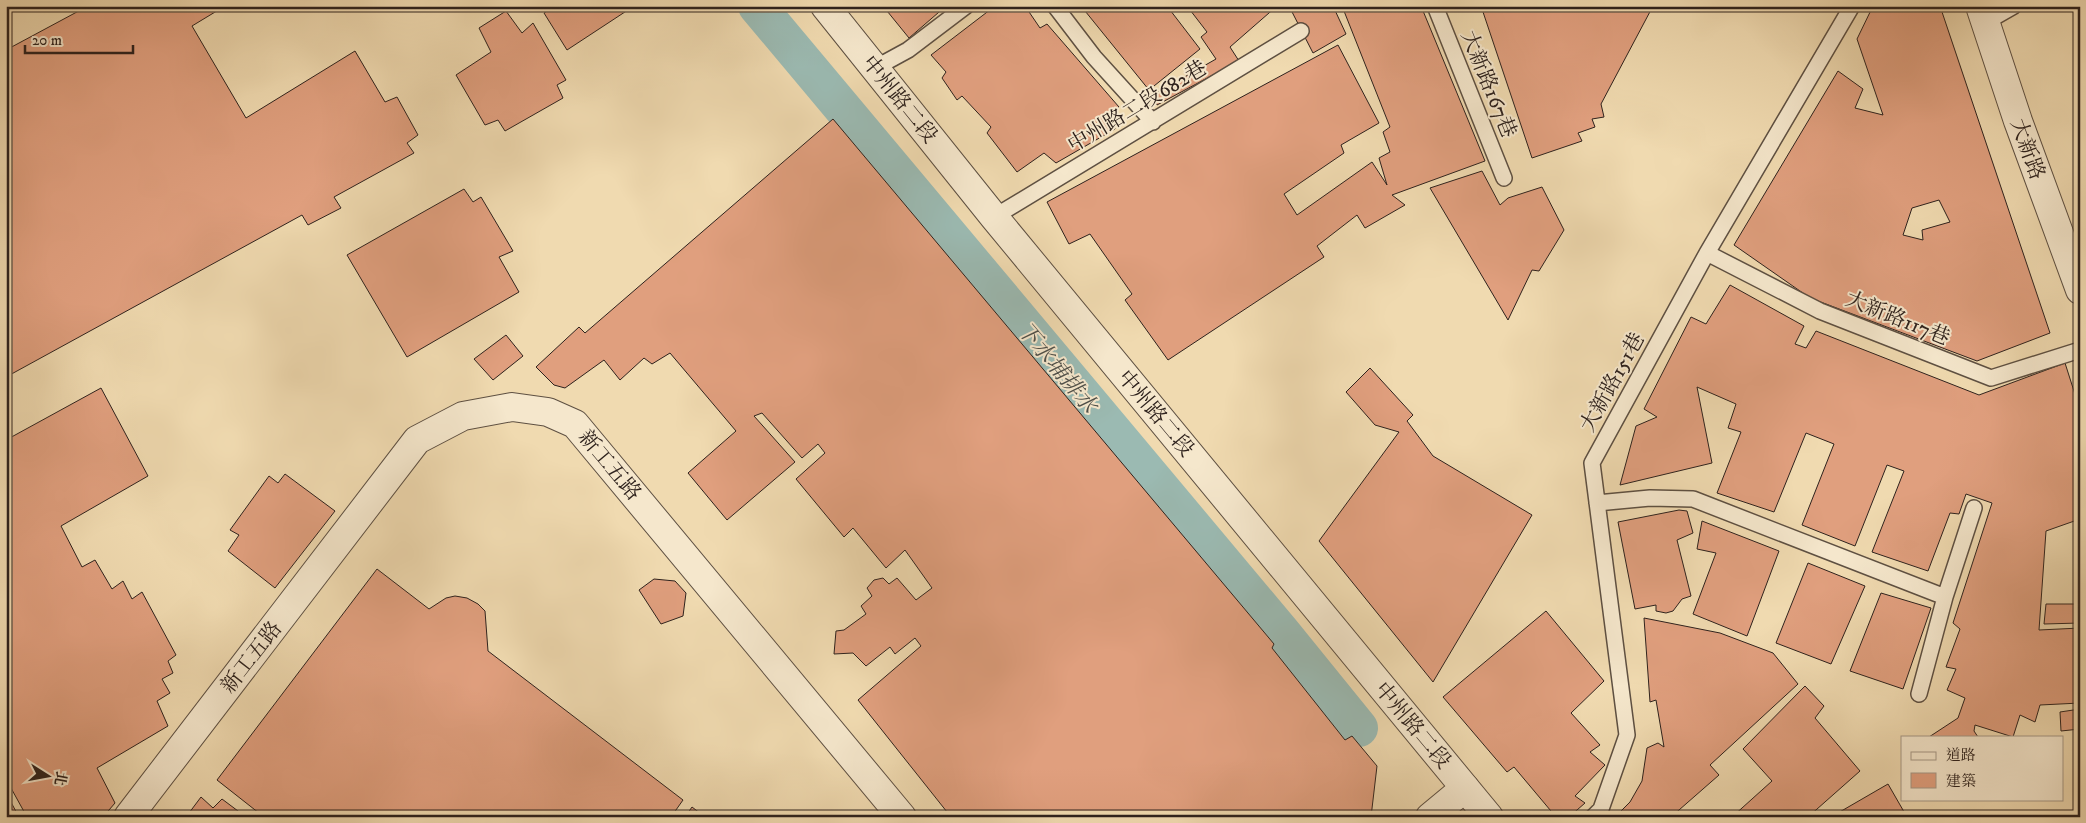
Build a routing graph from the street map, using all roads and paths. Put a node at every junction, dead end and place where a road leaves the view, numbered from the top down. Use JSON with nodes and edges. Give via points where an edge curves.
{"nodes":[{"id":1,"x":825,"y":6,"type":"edge"},
{"id":2,"x":966,"y":6,"type":"edge"},
{"id":3,"x":1055,"y":6,"type":"edge"},
{"id":4,"x":1435,"y":6,"type":"edge"},
{"id":5,"x":1852,"y":6,"type":"edge"},
{"id":6,"x":2014,"y":6,"type":"edge"},
{"id":7,"x":1983,"y":14,"type":"edge"},
{"id":8,"x":1301,"y":31,"type":"dead end"},
{"id":9,"x":875,"y":68,"type":"junction"},
{"id":10,"x":1153,"y":122,"type":"junction"},
{"id":11,"x":1504,"y":178,"type":"dead end"},
{"id":12,"x":994,"y":217,"type":"junction"},
{"id":13,"x":1707,"y":253,"type":"junction"},
{"id":14,"x":2080,"y":290,"type":"edge"},
{"id":15,"x":2080,"y":350,"type":"edge"},
{"id":16,"x":1597,"y":503,"type":"junction"},
{"id":17,"x":1974,"y":508,"type":"dead end"},
{"id":18,"x":1946,"y":597,"type":"junction"},
{"id":19,"x":1919,"y":694,"type":"dead end"},
{"id":20,"x":1465,"y":788,"type":"junction"},
{"id":21,"x":128,"y":817,"type":"edge"},
{"id":22,"x":902,"y":817,"type":"edge"},
{"id":23,"x":1430,"y":817,"type":"edge"},
{"id":24,"x":1489,"y":817,"type":"edge"},
{"id":25,"x":1593,"y":817,"type":"edge"}],
"edges":[{"from":1,"to":9,"type":"street","name":"中州路二段"},
{"from":2,"to":9,"type":"lane","via":[[908,50]]},
{"from":3,"to":10,"type":"lane","via":[[1094,57]]},
{"from":4,"to":11,"type":"lane","name":"大新路167巷"},
{"from":5,"to":13,"type":"lane","name":"大新路151巷"},
{"from":6,"to":7,"type":"lane"},
{"from":7,"to":14,"type":"street","name":"大新路"},
{"from":8,"to":10,"type":"lane","name":"中州路二段682巷"},
{"from":9,"to":12,"type":"street","name":"中州路二段"},
{"from":10,"to":12,"type":"lane","name":"中州路二段682巷"},
{"from":12,"to":20,"type":"street","name":"中州路二段"},
{"from":13,"to":15,"type":"lane","name":"大新路117巷","via":[[1820,311],[1991,378]]},
{"from":13,"to":16,"type":"lane","name":"大新路151巷","via":[[1592,463]]},
{"from":16,"to":18,"type":"lane","via":[[1650,498],[1693,499]]},
{"from":16,"to":25,"type":"lane","name":"大新路151巷","via":[[1627,734],[1601,809]]},
{"from":17,"to":18,"type":"lane"},
{"from":18,"to":19,"type":"lane"},
{"from":20,"to":23,"type":"street"},
{"from":20,"to":24,"type":"street","name":"中州路二段"},
{"from":21,"to":22,"type":"street","name":"新工五路","via":[[418,440],[463,416],[512,407],[548,412],[575,424]]}]}
